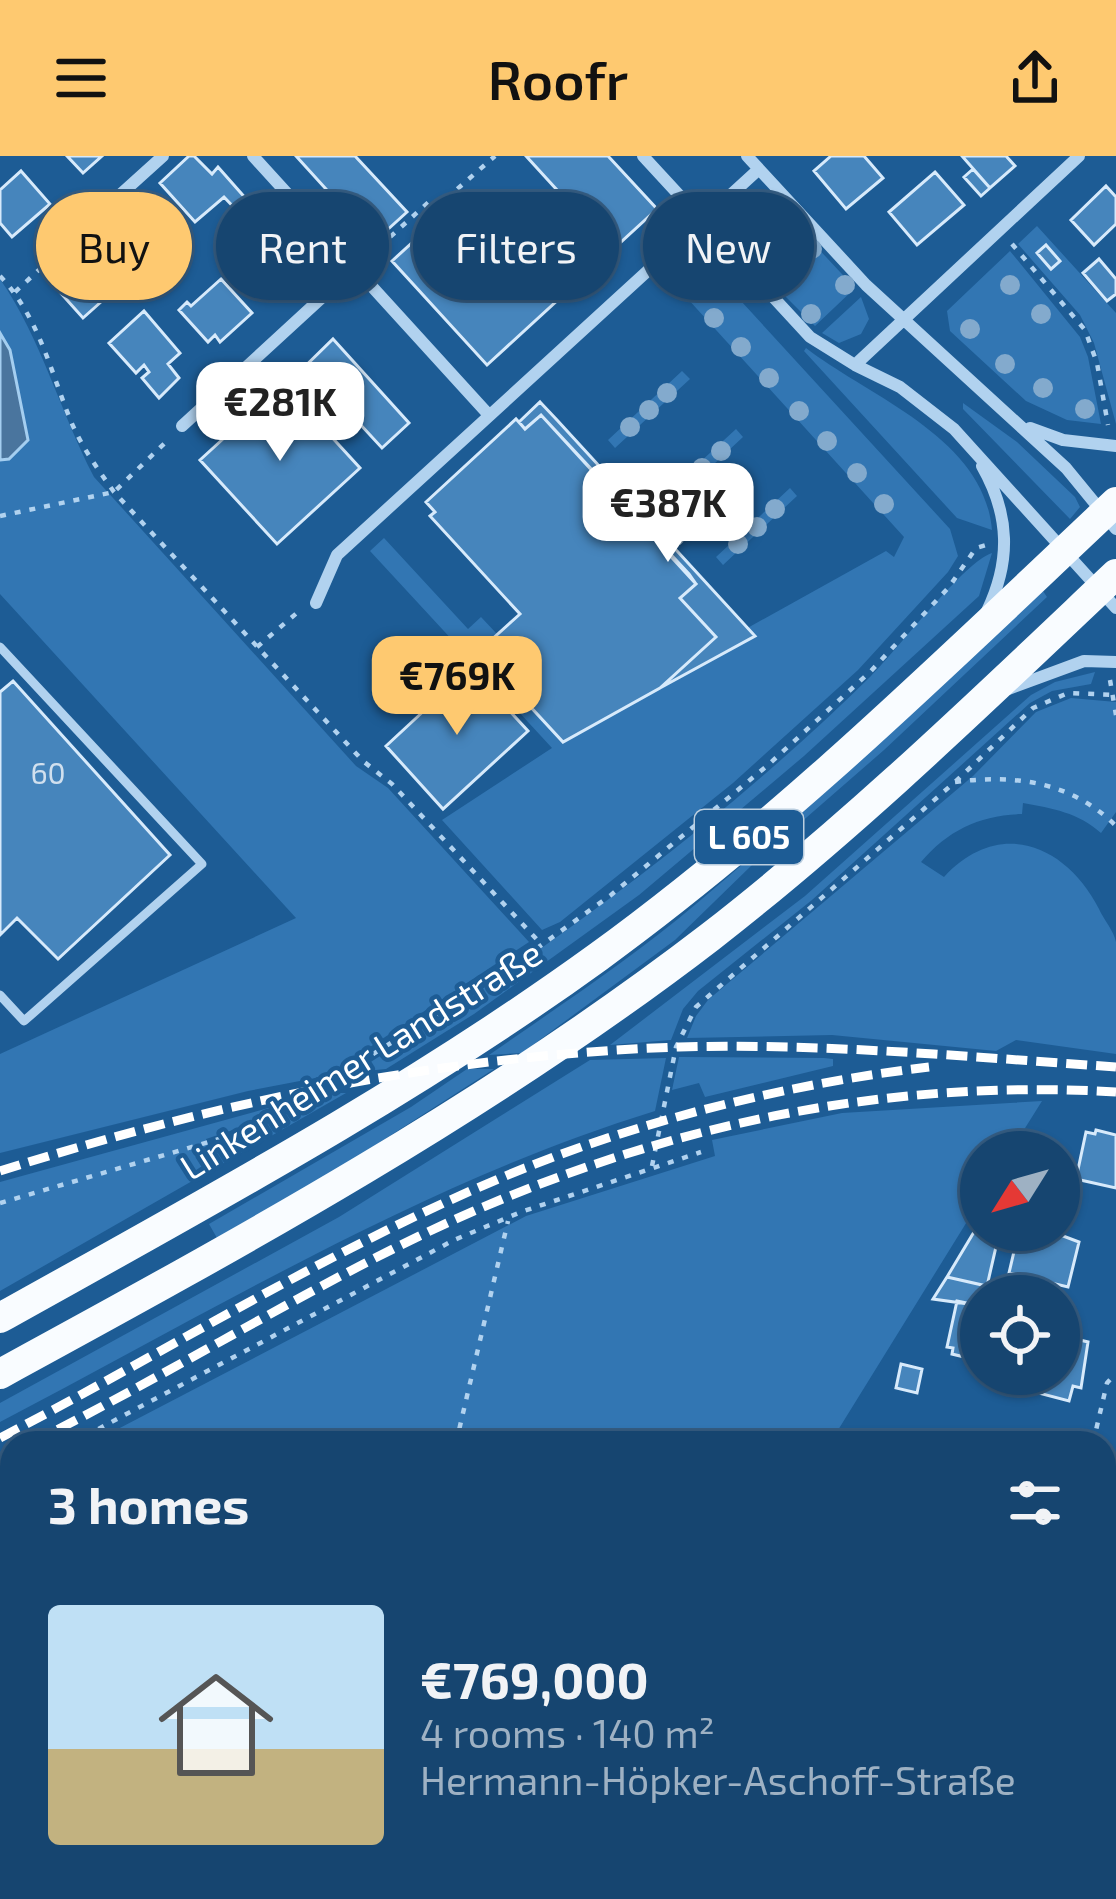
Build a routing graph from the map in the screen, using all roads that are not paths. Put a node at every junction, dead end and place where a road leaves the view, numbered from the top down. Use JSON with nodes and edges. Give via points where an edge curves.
{"nodes":[{"id":1,"x":163,"y":156,"type":"edge"},
{"id":2,"x":254,"y":156,"type":"edge"},
{"id":3,"x":643,"y":156,"type":"edge"},
{"id":4,"x":747,"y":156,"type":"edge"},
{"id":5,"x":1078,"y":156,"type":"edge"},
{"id":6,"x":759,"y":169,"type":"junction"},
{"id":7,"x":123,"y":192,"type":"edge"},
{"id":8,"x":286,"y":192,"type":"edge"},
{"id":9,"x":675,"y":192,"type":"edge"},
{"id":10,"x":733,"y":192,"type":"edge"},
{"id":11,"x":643,"y":274,"type":"edge"},
{"id":12,"x":320,"y":300,"type":"edge"},
{"id":13,"x":384,"y":300,"type":"edge"},
{"id":14,"x":775,"y":300,"type":"edge"},
{"id":15,"x":907,"y":321,"type":"junction"},
{"id":16,"x":855,"y":365,"type":"junction"},
{"id":17,"x":488,"y":414,"type":"junction"},
{"id":18,"x":1010,"y":415,"type":"junction"},
{"id":19,"x":182,"y":426,"type":"road end"},
{"id":20,"x":969,"y":444,"type":"junction"},
{"id":21,"x":1113,"y":446,"type":"edge"},
{"id":22,"x":1112,"y":515,"type":"edge"},
{"id":23,"x":1066,"y":549,"type":"junction"},
{"id":24,"x":1111,"y":590,"type":"edge"},
{"id":25,"x":316,"y":603,"type":"road end"},
{"id":26,"x":975,"y":636,"type":"junction"},
{"id":27,"x":0,"y":647,"type":"edge"},
{"id":28,"x":1116,"y":662,"type":"edge"},
{"id":29,"x":985,"y":696,"type":"junction"},
{"id":30,"x":0,"y":995,"type":"edge"},
{"id":31,"x":0,"y":1318,"type":"edge"},
{"id":32,"x":0,"y":1374,"type":"edge"}],
"edges":[{"from":1,"to":7,"type":"street"},
{"from":2,"to":8,"type":"street"},
{"from":3,"to":9,"type":"street"},
{"from":4,"to":6,"type":"street"},
{"from":5,"to":15,"type":"street"},
{"from":6,"to":10,"type":"street"},
{"from":6,"to":15,"type":"street"},
{"from":11,"to":17,"type":"street"},
{"from":12,"to":19,"type":"street"},
{"from":13,"to":17,"type":"street"},
{"from":14,"to":16,"type":"street","via":[[810,337]]},
{"from":15,"to":16,"type":"street"},
{"from":15,"to":18,"type":"street"},
{"from":16,"to":20,"type":"street","via":[[930,407]]},
{"from":17,"to":25,"type":"street","via":[[337,555]]},
{"from":18,"to":21,"type":"street","via":[[1039,433]]},
{"from":18,"to":22,"type":"street"},
{"from":20,"to":23,"type":"street"},
{"from":20,"to":26,"type":"street","via":[[1000,507],[1005,546],[999,586]]},
{"from":22,"to":23,"type":"main road","name":"Linkenheimer Landstraße","number":"L 605"},
{"from":23,"to":24,"type":"street"},
{"from":23,"to":26,"type":"main road","name":"Linkenheimer Landstraße","number":"L 605"},
{"from":24,"to":29,"type":"main road","number":"L 605"},
{"from":26,"to":31,"type":"main road","name":"Linkenheimer Landstraße","number":"L 605","via":[[679,894],[513,1016],[304,1148]]},
{"from":27,"to":30,"type":"lane","via":[[202,864],[24,1021]]},
{"from":28,"to":29,"type":"street","via":[[1084,661]]},
{"from":29,"to":32,"type":"main road","number":"L 605","via":[[738,914],[546,1056]]}]}
